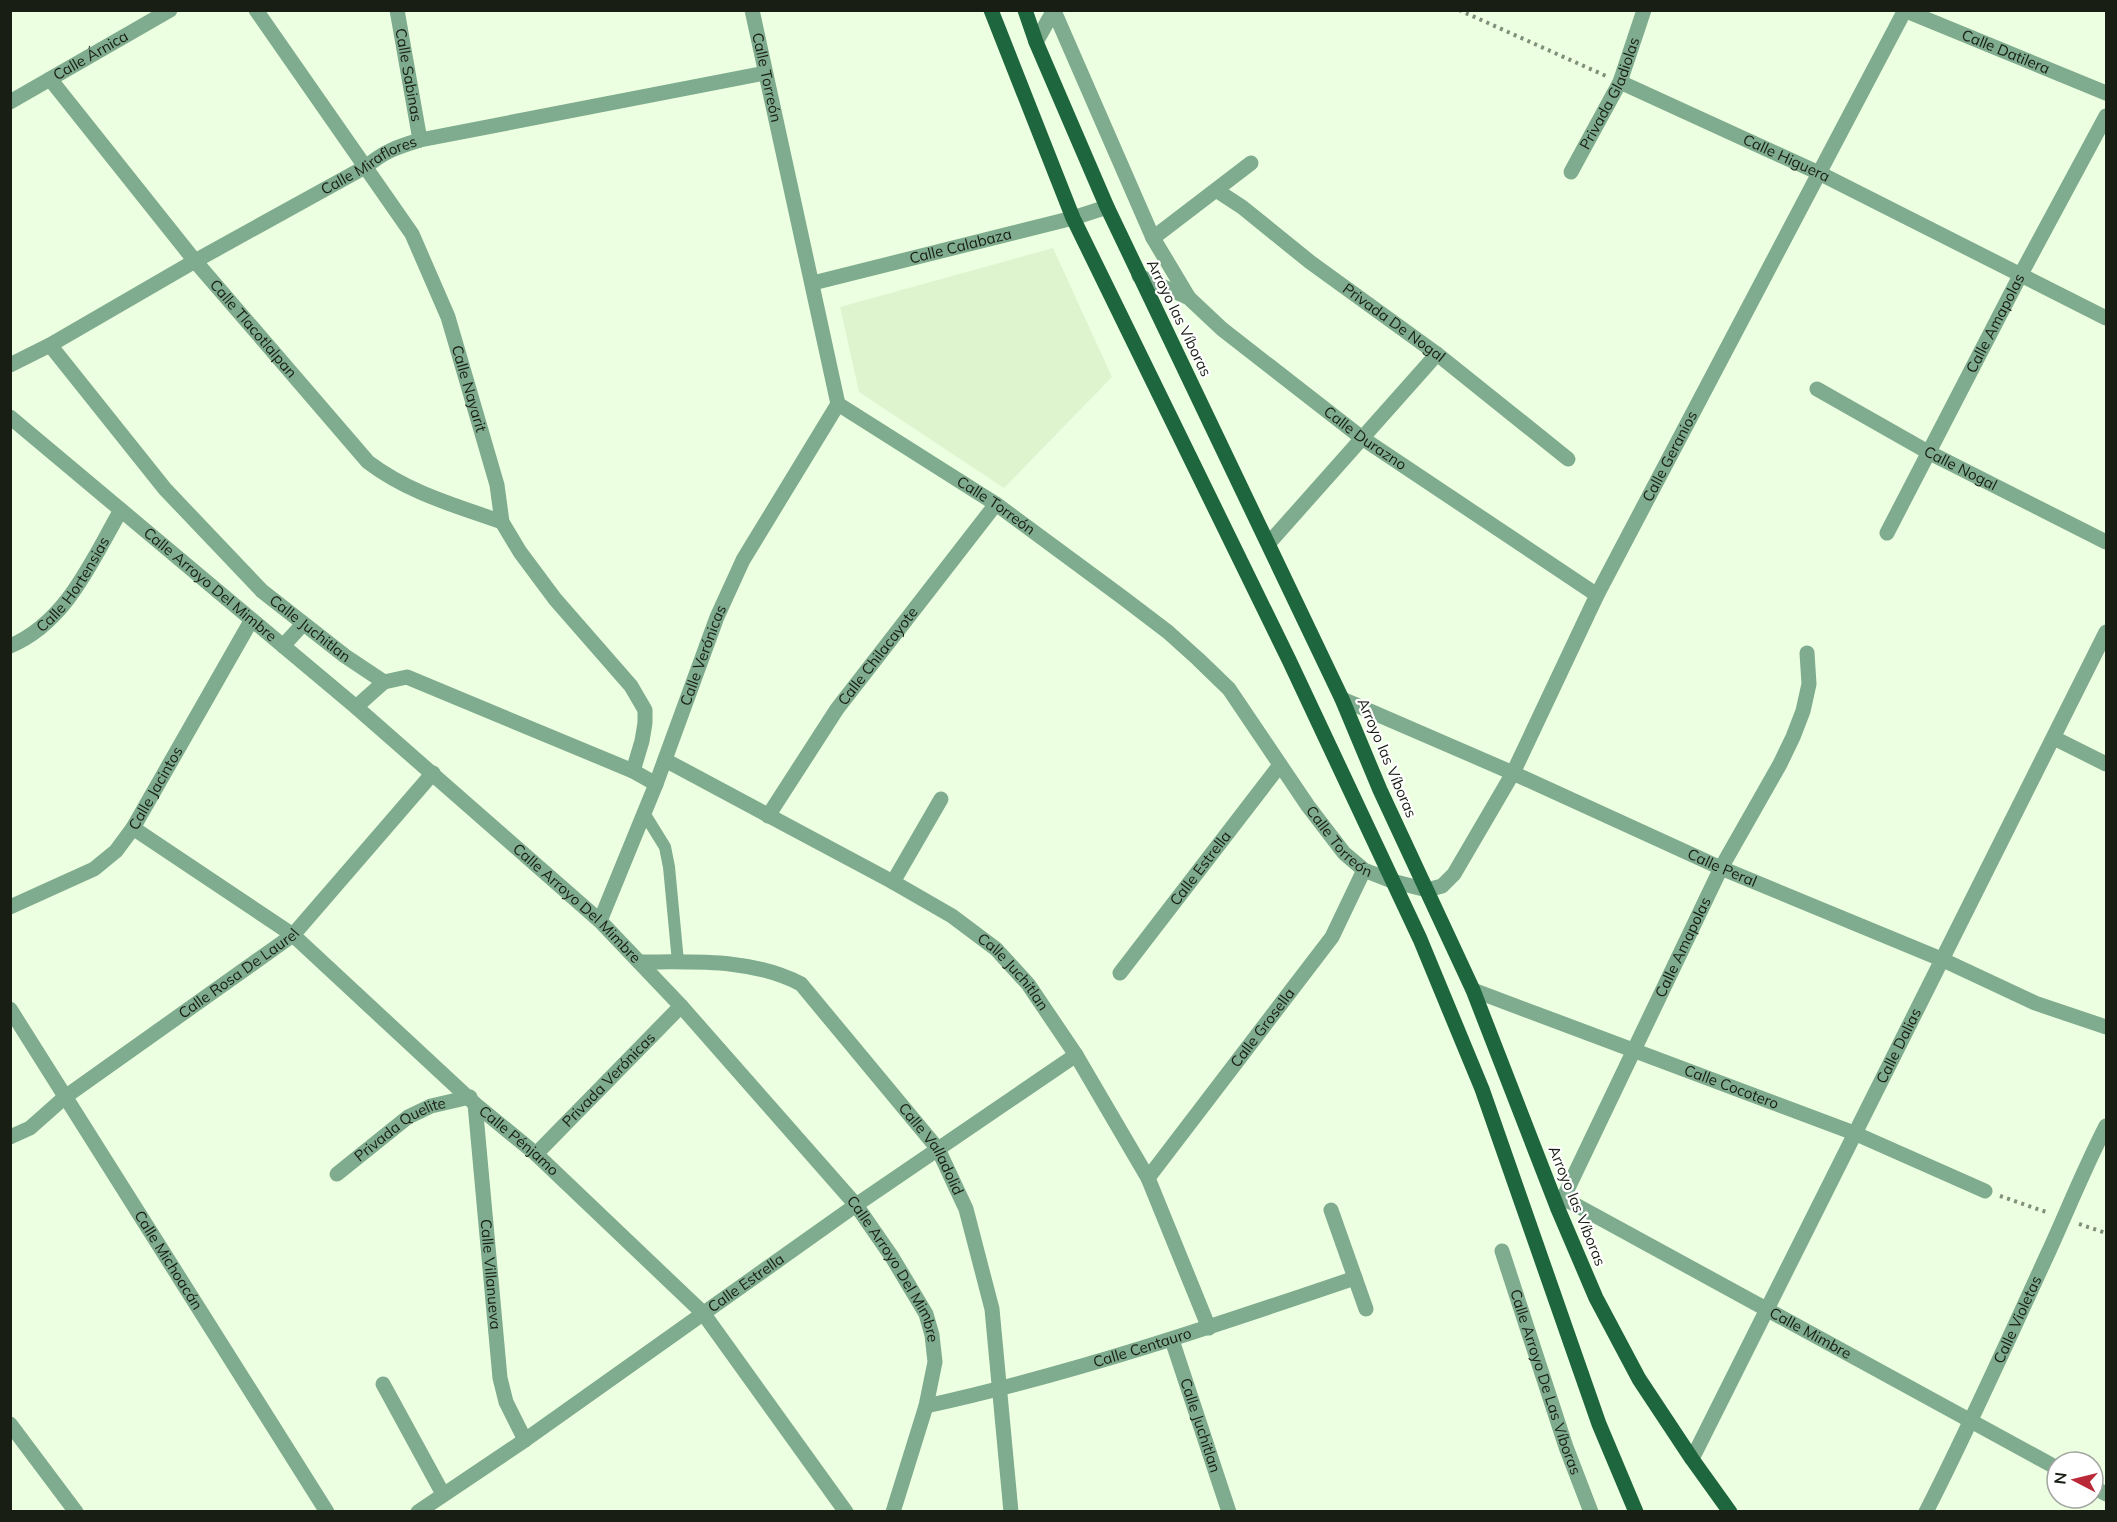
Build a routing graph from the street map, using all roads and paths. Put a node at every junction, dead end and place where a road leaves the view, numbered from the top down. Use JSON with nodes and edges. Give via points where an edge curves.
{"nodes":[{"id":1,"x":170,"y":10,"type":"edge"},
{"id":2,"x":256,"y":10,"type":"edge"},
{"id":3,"x":397,"y":10,"type":"edge"},
{"id":4,"x":752,"y":10,"type":"edge"},
{"id":5,"x":991,"y":10,"type":"edge"},
{"id":6,"x":1025,"y":10,"type":"edge"},
{"id":7,"x":1459,"y":10,"type":"edge"},
{"id":8,"x":1644,"y":10,"type":"edge"},
{"id":9,"x":1054,"y":11,"type":"edge"},
{"id":10,"x":1904,"y":11,"type":"edge"},
{"id":11,"x":1036,"y":42,"type":"junction"},
{"id":12,"x":765,"y":73,"type":"junction"},
{"id":13,"x":50,"y":79,"type":"junction"},
{"id":14,"x":1620,"y":82,"type":"junction"},
{"id":15,"x":2106,"y":93,"type":"edge"},
{"id":16,"x":10,"y":102,"type":"edge"},
{"id":17,"x":2106,"y":116,"type":"edge"},
{"id":18,"x":420,"y":140,"type":"junction"},
{"id":19,"x":1251,"y":163,"type":"dead end"},
{"id":20,"x":367,"y":166,"type":"junction"},
{"id":21,"x":1571,"y":172,"type":"dead end"},
{"id":22,"x":1819,"y":173,"type":"junction"},
{"id":23,"x":1216,"y":190,"type":"junction"},
{"id":24,"x":1107,"y":207,"type":"junction"},
{"id":25,"x":1073,"y":218,"type":"junction"},
{"id":26,"x":1153,"y":238,"type":"junction"},
{"id":27,"x":195,"y":261,"type":"junction"},
{"id":28,"x":2021,"y":274,"type":"junction"},
{"id":29,"x":1139,"y":276,"type":"junction"},
{"id":30,"x":813,"y":283,"type":"junction"},
{"id":31,"x":1189,"y":298,"type":"junction"},
{"id":32,"x":2106,"y":318,"type":"edge"},
{"id":33,"x":50,"y":345,"type":"junction"},
{"id":34,"x":1437,"y":354,"type":"junction"},
{"id":35,"x":12,"y":361,"type":"edge"},
{"id":36,"x":1817,"y":389,"type":"dead end"},
{"id":37,"x":838,"y":404,"type":"junction"},
{"id":38,"x":10,"y":417,"type":"edge"},
{"id":39,"x":1362,"y":438,"type":"junction"},
{"id":40,"x":1928,"y":452,"type":"junction"},
{"id":41,"x":1568,"y":459,"type":"dead end"},
{"id":42,"x":996,"y":504,"type":"junction"},
{"id":43,"x":121,"y":510,"type":"junction"},
{"id":44,"x":502,"y":522,"type":"junction"},
{"id":45,"x":1887,"y":533,"type":"dead end"},
{"id":46,"x":2106,"y":542,"type":"edge"},
{"id":47,"x":1269,"y":543,"type":"junction"},
{"id":48,"x":1598,"y":596,"type":"junction"},
{"id":49,"x":251,"y":621,"type":"junction"},
{"id":50,"x":303,"y":624,"type":"junction"},
{"id":51,"x":2106,"y":632,"type":"edge"},
{"id":52,"x":10,"y":646,"type":"edge"},
{"id":53,"x":283,"y":646,"type":"junction"},
{"id":54,"x":1808,"y":652,"type":"dead end"},
{"id":55,"x":384,"y":682,"type":"junction"},
{"id":56,"x":1342,"y":699,"type":"junction"},
{"id":57,"x":356,"y":707,"type":"junction"},
{"id":58,"x":2054,"y":738,"type":"junction"},
{"id":59,"x":665,"y":760,"type":"junction"},
{"id":60,"x":2106,"y":764,"type":"edge"},
{"id":61,"x":1280,"y":765,"type":"junction"},
{"id":62,"x":633,"y":771,"type":"junction"},
{"id":63,"x":1513,"y":772,"type":"junction"},
{"id":64,"x":433,"y":773,"type":"junction"},
{"id":65,"x":656,"y":784,"type":"junction"},
{"id":66,"x":941,"y":799,"type":"dead end"},
{"id":67,"x":644,"y":813,"type":"junction"},
{"id":68,"x":768,"y":816,"type":"junction"},
{"id":69,"x":133,"y":828,"type":"junction"},
{"id":70,"x":1721,"y":868,"type":"junction"},
{"id":71,"x":1364,"y":870,"type":"junction"},
{"id":72,"x":1392,"y":881,"type":"junction"},
{"id":73,"x":893,"y":882,"type":"junction"},
{"id":74,"x":1427,"y":890,"type":"junction"},
{"id":75,"x":10,"y":906,"type":"edge"},
{"id":76,"x":600,"y":921,"type":"junction"},
{"id":77,"x":293,"y":935,"type":"junction"},
{"id":78,"x":1941,"y":959,"type":"junction"},
{"id":79,"x":639,"y":962,"type":"junction"},
{"id":80,"x":678,"y":962,"type":"junction"},
{"id":81,"x":1120,"y":973,"type":"dead end"},
{"id":82,"x":1473,"y":990,"type":"junction"},
{"id":83,"x":681,"y":1006,"type":"junction"},
{"id":84,"x":10,"y":1010,"type":"edge"},
{"id":85,"x":2106,"y":1027,"type":"edge"},
{"id":86,"x":1634,"y":1050,"type":"junction"},
{"id":87,"x":1076,"y":1055,"type":"junction"},
{"id":88,"x":65,"y":1096,"type":"junction"},
{"id":89,"x":473,"y":1100,"type":"junction"},
{"id":90,"x":2106,"y":1126,"type":"edge"},
{"id":91,"x":1854,"y":1133,"type":"junction"},
{"id":92,"x":10,"y":1137,"type":"edge"},
{"id":93,"x":938,"y":1149,"type":"junction"},
{"id":94,"x":536,"y":1154,"type":"junction"},
{"id":95,"x":337,"y":1174,"type":"dead end"},
{"id":96,"x":1148,"y":1178,"type":"junction"},
{"id":97,"x":1985,"y":1191,"type":"dead end"},
{"id":98,"x":1560,"y":1204,"type":"junction"},
{"id":99,"x":856,"y":1205,"type":"junction"},
{"id":100,"x":1331,"y":1210,"type":"dead end"},
{"id":101,"x":1502,"y":1251,"type":"dead end"},
{"id":102,"x":1355,"y":1278,"type":"junction"},
{"id":103,"x":1366,"y":1309,"type":"dead end"},
{"id":104,"x":1765,"y":1310,"type":"junction"},
{"id":105,"x":703,"y":1313,"type":"junction"},
{"id":106,"x":1209,"y":1328,"type":"junction"},
{"id":107,"x":1172,"y":1340,"type":"junction"},
{"id":108,"x":383,"y":1384,"type":"dead end"},
{"id":109,"x":999,"y":1390,"type":"junction"},
{"id":110,"x":926,"y":1406,"type":"junction"},
{"id":111,"x":1971,"y":1423,"type":"junction"},
{"id":112,"x":10,"y":1424,"type":"edge"},
{"id":113,"x":525,"y":1440,"type":"junction"},
{"id":114,"x":1692,"y":1459,"type":"junction"},
{"id":115,"x":2045,"y":1462,"type":"edge"},
{"id":116,"x":443,"y":1494,"type":"junction"},
{"id":117,"x":76,"y":1512,"type":"edge"},
{"id":118,"x":327,"y":1512,"type":"edge"},
{"id":119,"x":417,"y":1512,"type":"edge"},
{"id":120,"x":846,"y":1512,"type":"edge"},
{"id":121,"x":893,"y":1512,"type":"edge"},
{"id":122,"x":1011,"y":1512,"type":"edge"},
{"id":123,"x":1229,"y":1512,"type":"edge"},
{"id":124,"x":1592,"y":1512,"type":"edge"},
{"id":125,"x":1636,"y":1512,"type":"edge"},
{"id":126,"x":1730,"y":1512,"type":"edge"},
{"id":127,"x":1926,"y":1512,"type":"edge"}],
"edges":[{"from":1,"to":13,"type":"street","name":"Calle Árnica"},
{"from":2,"to":20,"type":"street","name":"Calle Nayarit"},
{"from":3,"to":18,"type":"street","name":"Calle Sabinas"},
{"from":4,"to":12,"type":"street","name":"Calle Torreón"},
{"from":5,"to":25,"type":"main road"},
{"from":6,"to":11,"type":"main road","name":"Arroyo las Víboras"},
{"from":7,"to":14,"type":"path"},
{"from":8,"to":14,"type":"street","name":"Privada Gladiolas"},
{"from":9,"to":11,"type":"street"},
{"from":9,"to":26,"type":"street"},
{"from":10,"to":15,"type":"street","name":"Calle Datilera"},
{"from":10,"to":22,"type":"street","name":"Calle Geranios"},
{"from":11,"to":24,"type":"main road","name":"Arroyo las Víboras"},
{"from":12,"to":18,"type":"street","name":"Calle Miraflores"},
{"from":12,"to":30,"type":"street","name":"Calle Torreón"},
{"from":13,"to":16,"type":"street","name":"Calle Árnica"},
{"from":13,"to":27,"type":"street","name":"Calle Tlacotlalpan"},
{"from":14,"to":21,"type":"street","name":"Privada Gladiolas"},
{"from":14,"to":22,"type":"street","name":"Calle Higuera"},
{"from":17,"to":28,"type":"street","name":"Calle Amapolas"},
{"from":18,"to":20,"type":"street","name":"Calle Miraflores","via":[[383,153]]},
{"from":19,"to":23,"type":"street"},
{"from":20,"to":27,"type":"street","name":"Calle Miraflores"},
{"from":20,"to":44,"type":"street","name":"Calle Nayarit","via":[[412,234],[448,317],[497,485]]},
{"from":22,"to":28,"type":"street","name":"Calle Higuera"},
{"from":22,"to":48,"type":"street","name":"Calle Geranios"},
{"from":23,"to":26,"type":"street"},
{"from":23,"to":34,"type":"street","name":"Privada De Nogal"},
{"from":24,"to":25,"type":"street","name":"Calle Calabaza"},
{"from":24,"to":29,"type":"main road","name":"Arroyo las Víboras"},
{"from":25,"to":30,"type":"street","name":"Calle Calabaza"},
{"from":25,"to":72,"type":"main road","via":[[1289,660]]},
{"from":26,"to":31,"type":"street"},
{"from":27,"to":33,"type":"street","name":"Calle Miraflores"},
{"from":27,"to":44,"type":"street","name":"Calle Tlacotlalpan","via":[[368,462],[410,489]]},
{"from":28,"to":32,"type":"street","name":"Calle Higuera"},
{"from":28,"to":40,"type":"street","name":"Calle Amapolas"},
{"from":29,"to":31,"type":"street","name":"Calle Durazno"},
{"from":29,"to":47,"type":"main road","name":"Arroyo las Víboras"},
{"from":30,"to":37,"type":"street","name":"Calle Torreón"},
{"from":31,"to":39,"type":"street","name":"Calle Durazno","via":[[1222,329]]},
{"from":33,"to":35,"type":"street","name":"Calle Miraflores"},
{"from":33,"to":50,"type":"street","name":"Calle Juchitlan","via":[[165,489],[262,591]]},
{"from":34,"to":39,"type":"street"},
{"from":34,"to":41,"type":"street","name":"Privada De Nogal"},
{"from":36,"to":40,"type":"street","name":"Calle Nogal"},
{"from":37,"to":42,"type":"street","name":"Calle Torreón"},
{"from":37,"to":59,"type":"street","name":"Calle Verónicas","via":[[743,560],[717,617]]},
{"from":38,"to":43,"type":"street","name":"Calle Arroyo Del Mimbre"},
{"from":39,"to":47,"type":"street"},
{"from":39,"to":48,"type":"street","name":"Calle Durazno"},
{"from":40,"to":45,"type":"street","name":"Calle Amapolas"},
{"from":40,"to":46,"type":"street","name":"Calle Nogal"},
{"from":42,"to":61,"type":"street","name":"Calle Torreón","via":[[1168,632],[1198,659],[1229,689]]},
{"from":42,"to":68,"type":"street","name":"Calle Chilacayote","via":[[837,709]]},
{"from":43,"to":49,"type":"street","name":"Calle Arroyo Del Mimbre"},
{"from":43,"to":52,"type":"street","name":"Calle Hortensias","via":[[56,615],[37,632]]},
{"from":44,"to":62,"type":"street","name":"Calle Nayarit","via":[[555,599],[631,686],[645,710],[642,741]]},
{"from":47,"to":56,"type":"main road","name":"Arroyo las Víboras"},
{"from":48,"to":63,"type":"street","name":"Calle Geranios"},
{"from":49,"to":53,"type":"street","name":"Calle Arroyo Del Mimbre"},
{"from":49,"to":69,"type":"street","name":"Calle Jacintos"},
{"from":50,"to":53,"type":"street"},
{"from":50,"to":55,"type":"street","name":"Calle Juchitlan"},
{"from":51,"to":58,"type":"street","name":"Calle Dalias"},
{"from":53,"to":57,"type":"street","name":"Calle Arroyo Del Mimbre"},
{"from":54,"to":70,"type":"street","name":"Calle Amapolas","via":[[1809,684],[1793,737]]},
{"from":55,"to":57,"type":"street"},
{"from":55,"to":62,"type":"street","via":[[407,677]]},
{"from":56,"to":63,"type":"street","name":"Calle Peral"},
{"from":56,"to":74,"type":"main road","name":"Arroyo las Víboras"},
{"from":57,"to":64,"type":"street","name":"Calle Arroyo Del Mimbre"},
{"from":58,"to":60,"type":"street"},
{"from":58,"to":78,"type":"street","name":"Calle Dalias"},
{"from":59,"to":65,"type":"street","name":"Calle Verónicas"},
{"from":59,"to":68,"type":"street","name":"Calle Juchitlan"},
{"from":61,"to":71,"type":"street","name":"Calle Torreón","via":[[1344,853]]},
{"from":61,"to":81,"type":"street","name":"Calle Estrella"},
{"from":62,"to":65,"type":"street"},
{"from":63,"to":70,"type":"street","name":"Calle Peral"},
{"from":63,"to":74,"type":"street","name":"Calle Geranios","via":[[1454,874],[1442,886]]},
{"from":64,"to":76,"type":"street","name":"Calle Arroyo Del Mimbre"},
{"from":64,"to":77,"type":"street","name":"Calle Rosa De Laurel"},
{"from":65,"to":67,"type":"street","name":"Calle Verónicas"},
{"from":66,"to":73,"type":"street"},
{"from":67,"to":76,"type":"street","name":"Calle Verónicas"},
{"from":67,"to":80,"type":"lane","via":[[665,847]]},
{"from":68,"to":73,"type":"street","name":"Calle Juchitlan"},
{"from":69,"to":75,"type":"street","name":"Calle Jacintos","via":[[94,869]]},
{"from":69,"to":77,"type":"street","name":"Calle Pénjamo"},
{"from":70,"to":78,"type":"street","name":"Calle Peral"},
{"from":70,"to":86,"type":"street","name":"Calle Amapolas"},
{"from":71,"to":72,"type":"street","name":"Calle Torreón"},
{"from":71,"to":96,"type":"street","name":"Calle Grosella","via":[[1332,937]]},
{"from":72,"to":74,"type":"street","name":"Calle Torreón"},
{"from":72,"to":125,"type":"main road","via":[[1482,1089],[1599,1424]]},
{"from":73,"to":87,"type":"street","name":"Calle Juchitlan","via":[[951,916],[996,949],[1028,984]]},
{"from":74,"to":82,"type":"main road","name":"Arroyo las Víboras"},
{"from":76,"to":79,"type":"street","name":"Calle Arroyo Del Mimbre"},
{"from":77,"to":88,"type":"street","name":"Calle Rosa De Laurel"},
{"from":77,"to":89,"type":"street","name":"Calle Pénjamo"},
{"from":78,"to":85,"type":"street","name":"Calle Peral","via":[[2035,1003]]},
{"from":78,"to":91,"type":"street","name":"Calle Dalias"},
{"from":79,"to":80,"type":"street","name":"Calle Valladolid"},
{"from":79,"to":83,"type":"street","name":"Calle Arroyo Del Mimbre"},
{"from":80,"to":93,"type":"street","name":"Calle Valladolid","via":[[748,965],[782,974],[801,984]]},
{"from":82,"to":86,"type":"street","name":"Calle Cocotero"},
{"from":82,"to":98,"type":"main road","name":"Arroyo las Víboras"},
{"from":83,"to":94,"type":"street","name":"Privada Verónicas"},
{"from":83,"to":99,"type":"street","name":"Calle Arroyo Del Mimbre"},
{"from":84,"to":88,"type":"street","name":"Calle Michoacán"},
{"from":86,"to":91,"type":"street","name":"Calle Cocotero"},
{"from":86,"to":98,"type":"street","name":"Calle Amapolas"},
{"from":87,"to":93,"type":"street","name":"Calle Estrella"},
{"from":87,"to":96,"type":"street","name":"Calle Juchitlan"},
{"from":88,"to":92,"type":"street","name":"Calle Rosa De Laurel","via":[[30,1128]]},
{"from":88,"to":118,"type":"street","name":"Calle Michoacán"},
{"from":89,"to":94,"type":"street","name":"Calle Pénjamo"},
{"from":89,"to":95,"type":"street","name":"Privada Quelite","via":[[431,1106],[408,1117]]},
{"from":89,"to":113,"type":"street","name":"Calle Villanueva","via":[[500,1378],[506,1402]]},
{"from":90,"to":111,"type":"street","name":"Calle Violetas"},
{"from":91,"to":97,"type":"street","name":"Calle Cocotero"},
{"from":91,"to":104,"type":"street","name":"Calle Dalias"},
{"from":93,"to":99,"type":"street","name":"Calle Estrella"},
{"from":93,"to":109,"type":"street","name":"Calle Valladolid","via":[[966,1209],[992,1309]]},
{"from":94,"to":105,"type":"street","name":"Calle Pénjamo"},
{"from":96,"to":106,"type":"street","name":"Calle Juchitlan"},
{"from":98,"to":104,"type":"street","name":"Calle Mimbre"},
{"from":98,"to":114,"type":"main road","name":"Arroyo las Víboras","via":[[1596,1298],[1639,1379]]},
{"from":99,"to":105,"type":"street","name":"Calle Estrella"},
{"from":99,"to":110,"type":"street","name":"Calle Arroyo Del Mimbre","via":[[926,1314],[935,1362]]},
{"from":100,"to":102,"type":"street"},
{"from":101,"to":124,"type":"street","name":"Calle Arroyo De Las Víboras","via":[[1566,1448]]},
{"from":102,"to":103,"type":"street"},
{"from":102,"to":106,"type":"street","name":"Calle Centauro"},
{"from":104,"to":111,"type":"street","name":"Calle Mimbre"},
{"from":104,"to":114,"type":"street","name":"Calle Dalias"},
{"from":105,"to":113,"type":"street","name":"Calle Estrella"},
{"from":105,"to":120,"type":"street","name":"Calle Pénjamo"},
{"from":106,"to":107,"type":"street","name":"Calle Centauro"},
{"from":107,"to":109,"type":"street","name":"Calle Centauro"},
{"from":107,"to":123,"type":"street","name":"Calle Juchitlan"},
{"from":108,"to":116,"type":"street"},
{"from":109,"to":110,"type":"street","name":"Calle Centauro"},
{"from":109,"to":122,"type":"street","name":"Calle Valladolid"},
{"from":110,"to":121,"type":"street","name":"Calle Arroyo Del Mimbre"},
{"from":111,"to":115,"type":"street","name":"Calle Mimbre"},
{"from":111,"to":127,"type":"street","name":"Calle Violetas"},
{"from":112,"to":117,"type":"street"},
{"from":113,"to":116,"type":"street","name":"Calle Estrella"},
{"from":114,"to":126,"type":"main road","name":"Arroyo las Víboras"},
{"from":116,"to":119,"type":"street","name":"Calle Estrella"}]}
